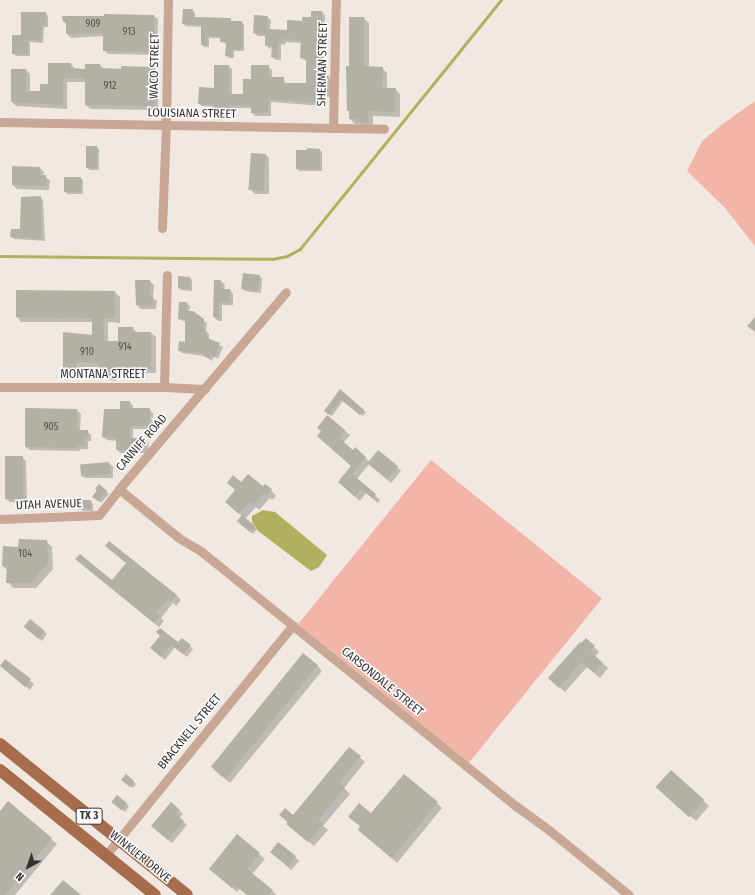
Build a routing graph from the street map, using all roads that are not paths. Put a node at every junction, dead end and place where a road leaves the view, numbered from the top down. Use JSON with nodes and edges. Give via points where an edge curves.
{"nodes":[{"id":1,"x":168,"y":0,"type":"edge"},
{"id":2,"x":336,"y":0,"type":"edge"},
{"id":3,"x":0,"y":122,"type":"edge"},
{"id":4,"x":166,"y":125,"type":"junction"},
{"id":5,"x":333,"y":128,"type":"junction"},
{"id":6,"x":384,"y":130,"type":"dead end"},
{"id":7,"x":162,"y":228,"type":"dead end"},
{"id":8,"x":167,"y":275,"type":"dead end"},
{"id":9,"x":286,"y":292,"type":"dead end"},
{"id":10,"x":0,"y":387,"type":"edge"},
{"id":11,"x":164,"y":387,"type":"junction"},
{"id":12,"x":205,"y":389,"type":"junction"},
{"id":13,"x":119,"y":489,"type":"junction"},
{"id":14,"x":99,"y":515,"type":"joint"},
{"id":15,"x":0,"y":519,"type":"edge"},
{"id":16,"x":293,"y":625,"type":"junction"},
{"id":17,"x":0,"y":744,"type":"edge"},
{"id":18,"x":0,"y":770,"type":"edge"},
{"id":19,"x":118,"y":840,"type":"junction"},
{"id":20,"x":106,"y":855,"type":"junction"},
{"id":21,"x":155,"y":895,"type":"edge"},
{"id":22,"x":187,"y":895,"type":"edge"},
{"id":23,"x":629,"y":895,"type":"edge"}],
"edges":[{"from":1,"to":4,"type":"street","name":"WACO STREET"},
{"from":2,"to":5,"type":"street","name":"SHERMAN STREET"},
{"from":3,"to":4,"type":"street","name":"LOUISIANA STREET"},
{"from":4,"to":5,"type":"street","name":"LOUISIANA STREET"},
{"from":4,"to":7,"type":"street","name":"WACO STREET"},
{"from":5,"to":6,"type":"street","name":"LOUISIANA STREET"},
{"from":8,"to":11,"type":"street"},
{"from":9,"to":12,"type":"street","name":"CANNIFF ROAD"},
{"from":10,"to":11,"type":"street","name":"MONTANA STREET"},
{"from":11,"to":12,"type":"street","name":"MONTANA STREET"},
{"from":12,"to":13,"type":"street","name":"CANNIFF ROAD"},
{"from":13,"to":14,"type":"street","name":"CANNIFF ROAD"},
{"from":13,"to":16,"type":"street","name":"CARSONDALE STREET"},
{"from":14,"to":15,"type":"street","name":"UTAH AVENUE"},
{"from":16,"to":19,"type":"street","name":"BRACKNELL STREET"},
{"from":16,"to":23,"type":"street","name":"CARSONDALE STREET"},
{"from":17,"to":19,"type":"main road","name":"WINKLER DRIVE","number":"TX 3"},
{"from":18,"to":20,"type":"main road","name":"WINKLER DRIVE","number":"TX 3"},
{"from":19,"to":20,"type":"street","name":"BRACKNELL STREET"},
{"from":19,"to":22,"type":"main road","name":"WINKLER DRIVE","number":"TX 3"},
{"from":20,"to":21,"type":"main road","name":"WINKLER DRIVE","number":"TX 3"}]}
